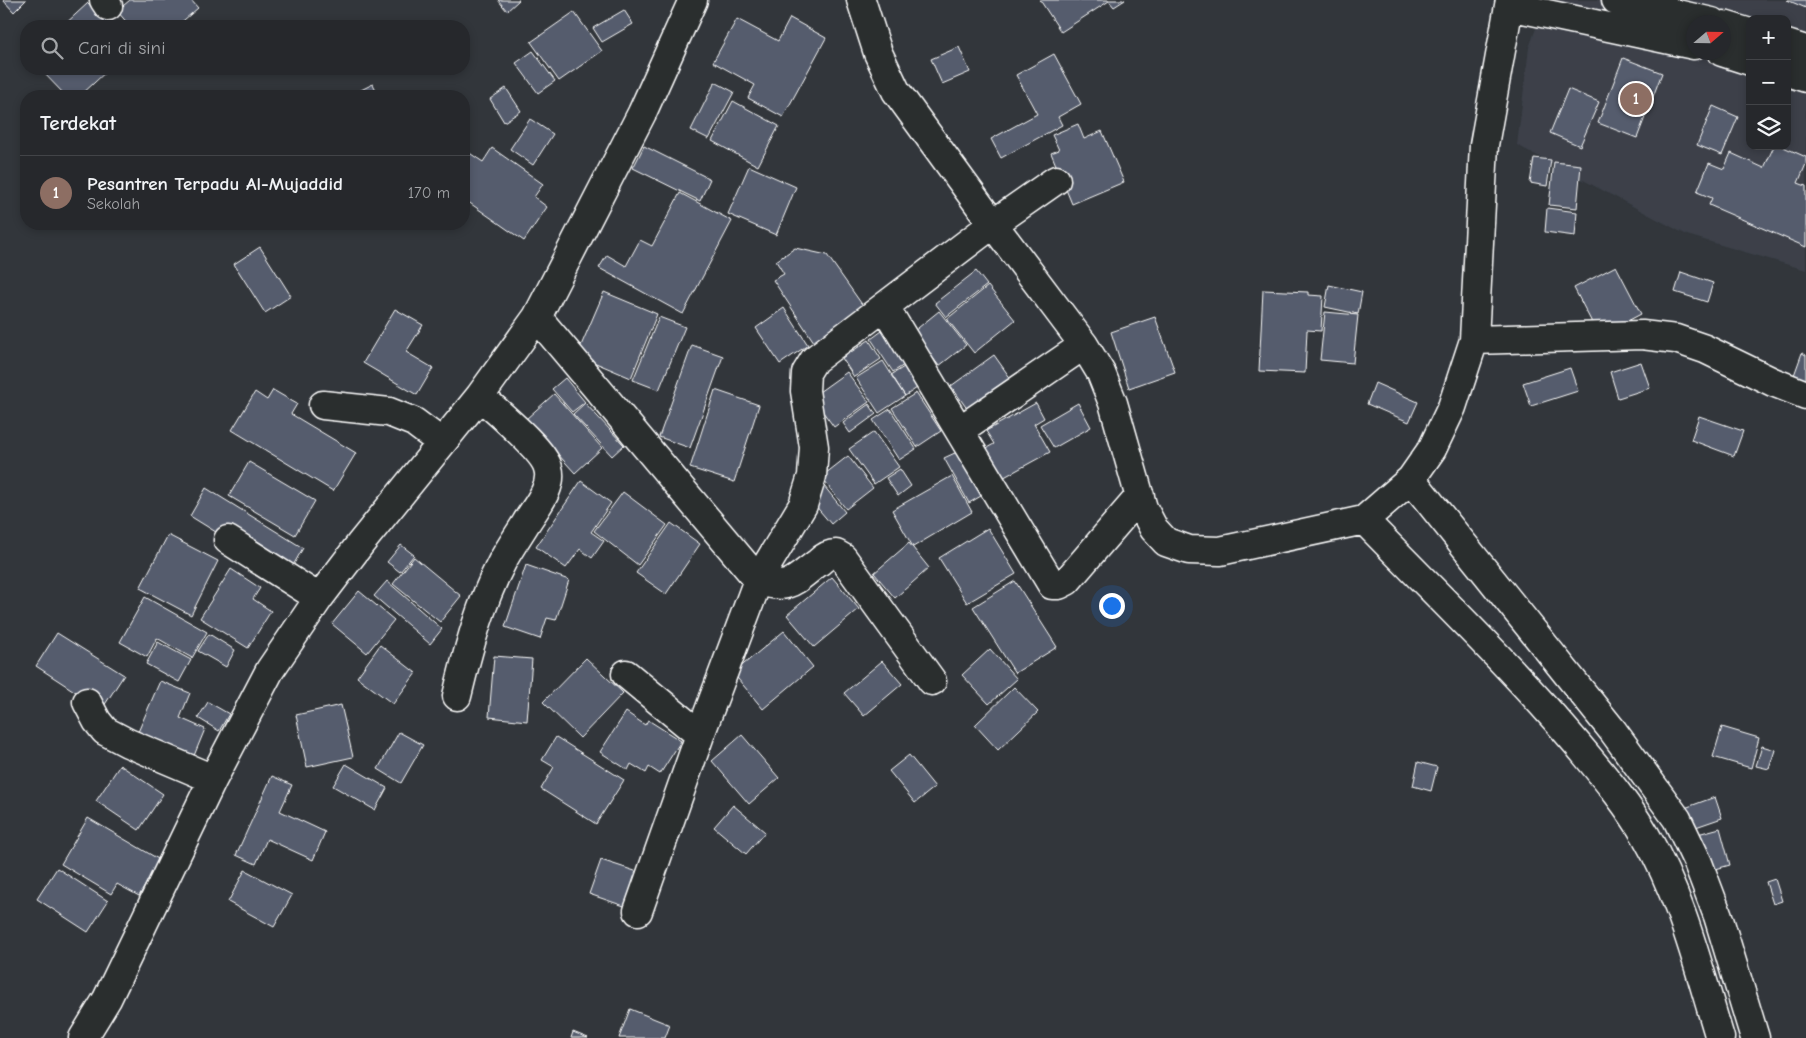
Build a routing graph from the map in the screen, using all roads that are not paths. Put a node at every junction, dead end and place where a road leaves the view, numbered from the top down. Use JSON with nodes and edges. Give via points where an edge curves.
{"nodes":[{"id":1,"x":693,"y":0,"type":"edge"},
{"id":2,"x":861,"y":0,"type":"edge"},
{"id":3,"x":1616,"y":0,"type":"edge"},
{"id":4,"x":1510,"y":3,"type":"edge"},
{"id":5,"x":1686,"y":16,"type":"edge"},
{"id":6,"x":1731,"y":27,"type":"edge"},
{"id":7,"x":1746,"y":32,"type":"edge"},
{"id":8,"x":1686,"y":43,"type":"edge"},
{"id":9,"x":1791,"y":45,"type":"edge"},
{"id":10,"x":1806,"y":50,"type":"edge"},
{"id":11,"x":1731,"y":55,"type":"edge"},
{"id":12,"x":1747,"y":60,"type":"edge"},
{"id":13,"x":1791,"y":73,"type":"edge"},
{"id":14,"x":1806,"y":78,"type":"edge"},
{"id":15,"x":1056,"y":180,"type":"dead end"},
{"id":16,"x":992,"y":224,"type":"junction"},
{"id":17,"x":885,"y":307,"type":"junction"},
{"id":18,"x":537,"y":317,"type":"junction"},
{"id":19,"x":1474,"y":340,"type":"junction"},
{"id":20,"x":1084,"y":345,"type":"junction"},
{"id":21,"x":480,"y":396,"type":"junction"},
{"id":22,"x":1806,"y":396,"type":"edge"},
{"id":23,"x":324,"y":405,"type":"dead end"},
{"id":24,"x":960,"y":430,"type":"junction"},
{"id":25,"x":442,"y":443,"type":"junction"},
{"id":26,"x":1411,"y":478,"type":"junction"},
{"id":27,"x":1140,"y":496,"type":"junction"},
{"id":28,"x":1364,"y":520,"type":"junction"},
{"id":29,"x":228,"y":540,"type":"dead end"},
{"id":30,"x":758,"y":580,"type":"junction"},
{"id":31,"x":319,"y":598,"type":"junction"},
{"id":32,"x":626,"y":674,"type":"dead end"},
{"id":33,"x":932,"y":681,"type":"dead end"},
{"id":34,"x":457,"y":696,"type":"dead end"},
{"id":35,"x":87,"y":702,"type":"dead end"},
{"id":36,"x":700,"y":735,"type":"junction"},
{"id":37,"x":213,"y":779,"type":"junction"},
{"id":38,"x":638,"y":911,"type":"dead end"},
{"id":39,"x":83,"y":1038,"type":"edge"},
{"id":40,"x":1720,"y":1038,"type":"edge"},
{"id":41,"x":1755,"y":1038,"type":"edge"}],
"edges":[{"from":1,"to":18,"type":"street","via":[[642,113]]},
{"from":2,"to":16,"type":"street","via":[[878,53],[896,91]]},
{"from":3,"to":5,"type":"street"},
{"from":4,"to":8,"type":"street"},
{"from":4,"to":19,"type":"street","via":[[1484,145]]},
{"from":6,"to":7,"type":"street"},
{"from":9,"to":10,"type":"street"},
{"from":11,"to":12,"type":"street"},
{"from":13,"to":14,"type":"street"},
{"from":15,"to":16,"type":"street"},
{"from":16,"to":17,"type":"street"},
{"from":16,"to":20,"type":"street"},
{"from":17,"to":24,"type":"street"},
{"from":17,"to":30,"type":"street","via":[[814,360],[806,372],[805,391],[814,447],[812,476],[803,505]]},
{"from":18,"to":21,"type":"street"},
{"from":18,"to":30,"type":"street"},
{"from":19,"to":22,"type":"street","via":[[1642,335],[1676,339],[1705,348]]},
{"from":19,"to":26,"type":"street","via":[[1452,407],[1432,449]]},
{"from":20,"to":24,"type":"street"},
{"from":20,"to":27,"type":"street","via":[[1101,372],[1113,402]]},
{"from":21,"to":25,"type":"street"},
{"from":21,"to":34,"type":"street","via":[[540,453],[549,468],[550,477],[543,495],[502,562],[486,599],[470,642]]},
{"from":23,"to":25,"type":"street","via":[[389,412],[414,422]]},
{"from":24,"to":27,"type":"street","via":[[1052,585],[1066,581]]},
{"from":25,"to":31,"type":"street"},
{"from":26,"to":28,"type":"street"},
{"from":26,"to":41,"type":"street","via":[[1613,731],[1677,819],[1718,916]]},
{"from":27,"to":28,"type":"street","via":[[1154,529],[1166,542],[1189,550],[1220,551]]},
{"from":28,"to":40,"type":"street","via":[[1546,708],[1613,786],[1646,836],[1667,877],[1686,924]]},
{"from":29,"to":31,"type":"street"},
{"from":30,"to":33,"type":"street","via":[[779,587],[788,585],[826,556],[836,554],[843,558]]},
{"from":30,"to":36,"type":"street"},
{"from":31,"to":37,"type":"street","via":[[270,670]]},
{"from":32,"to":36,"type":"street"},
{"from":35,"to":37,"type":"street","via":[[105,731]]},
{"from":36,"to":38,"type":"street"},
{"from":37,"to":39,"type":"street","via":[[107,999]]}]}
